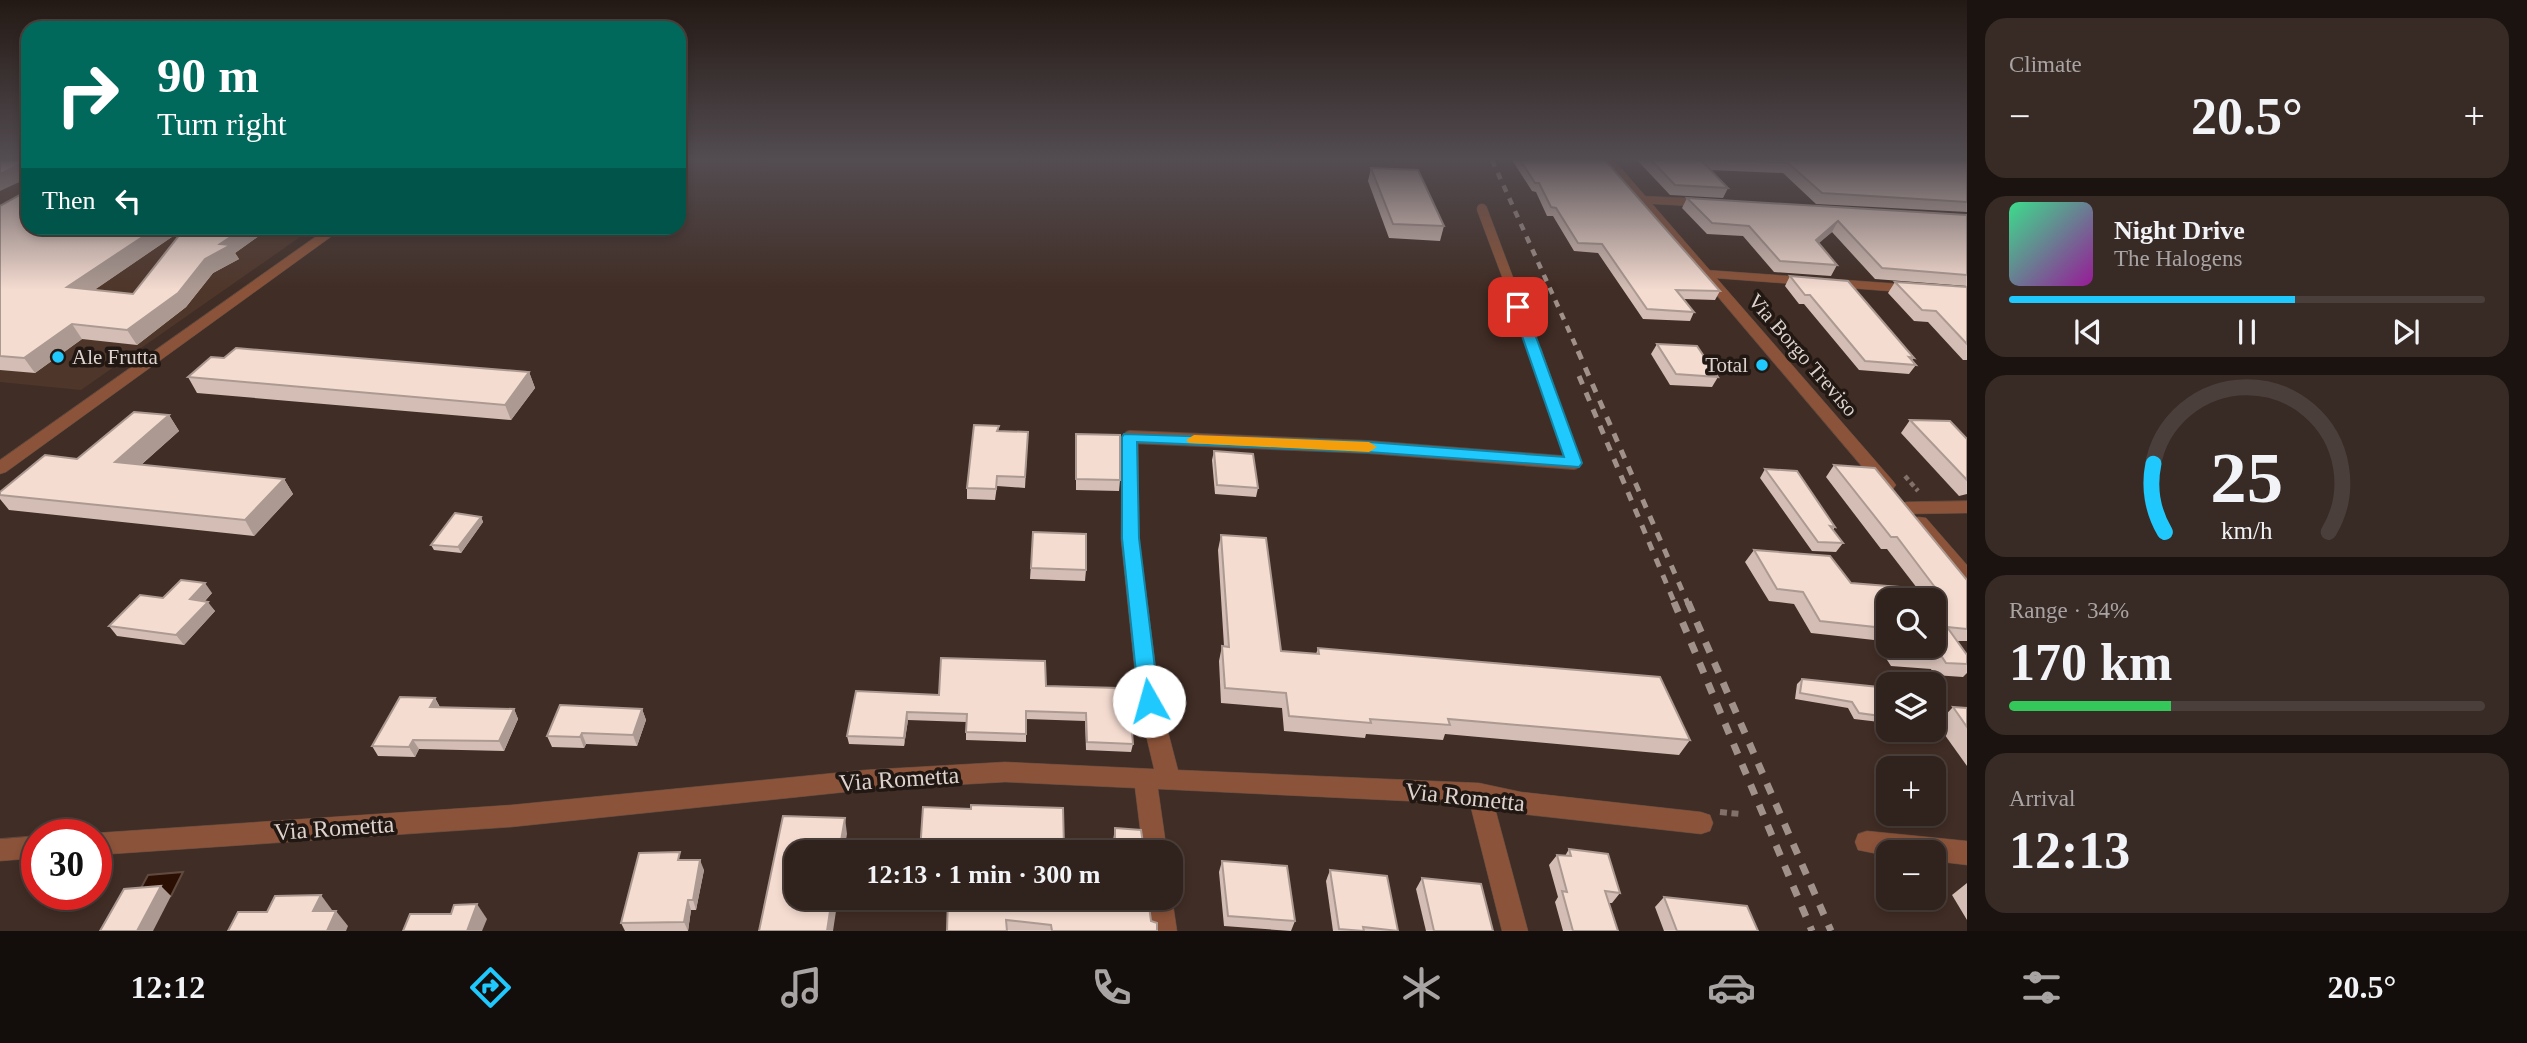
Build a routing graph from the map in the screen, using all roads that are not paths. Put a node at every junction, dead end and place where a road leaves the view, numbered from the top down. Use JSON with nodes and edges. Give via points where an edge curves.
{"nodes":[{"id":1,"x":1644,"y":203,"type":"edge"},
{"id":2,"x":1706,"y":203,"type":"edge"},
{"id":3,"x":1717,"y":204,"type":"edge"},
{"id":4,"x":1482,"y":209,"type":"dead end"},
{"id":5,"x":326,"y":235,"type":"edge"},
{"id":6,"x":1706,"y":274,"type":"junction"},
{"id":7,"x":1925,"y":289,"type":"edge"},
{"id":8,"x":1130,"y":437,"type":"joint"},
{"id":9,"x":0,"y":468,"type":"edge"},
{"id":10,"x":1967,"y":507,"type":"edge"},
{"id":11,"x":1906,"y":508,"type":"junction"},
{"id":12,"x":1967,"y":578,"type":"edge"},
{"id":13,"x":1157,"y":778,"type":"junction"},
{"id":14,"x":1479,"y":794,"type":"junction"},
{"id":15,"x":1702,"y":823,"type":"dead end"},
{"id":16,"x":1155,"y":840,"type":"edge"},
{"id":17,"x":1867,"y":842,"type":"dead end"},
{"id":18,"x":112,"y":843,"type":"edge"},
{"id":19,"x":21,"y":848,"type":"edge"},
{"id":20,"x":0,"y":850,"type":"edge"},
{"id":21,"x":1967,"y":853,"type":"edge"},
{"id":22,"x":1162,"y":910,"type":"edge"},
{"id":23,"x":1164,"y":931,"type":"edge"},
{"id":24,"x":1515,"y":931,"type":"edge"}],
"edges":[{"from":1,"to":6,"type":"street","name":"Via Borgo Treviso"},
{"from":2,"to":3,"type":"street"},
{"from":4,"to":8,"type":"lane","via":[[1574,463],[1368,447]]},
{"from":5,"to":9,"type":"street"},
{"from":6,"to":7,"type":"street"},
{"from":6,"to":11,"type":"street","name":"Via Borgo Treviso"},
{"from":8,"to":13,"type":"street","via":[[1130,538]]},
{"from":10,"to":11,"type":"street"},
{"from":11,"to":12,"type":"street","name":"Via Borgo Treviso"},
{"from":13,"to":14,"type":"street","name":"Via Rometta"},
{"from":13,"to":16,"type":"street"},
{"from":13,"to":18,"type":"street","name":"Via Rometta","via":[[992,772],[511,816]]},
{"from":14,"to":15,"type":"street","name":"Via Rometta","via":[[1521,803]]},
{"from":14,"to":24,"type":"street"},
{"from":17,"to":21,"type":"street"},
{"from":19,"to":20,"type":"street"},
{"from":22,"to":23,"type":"street"}]}
